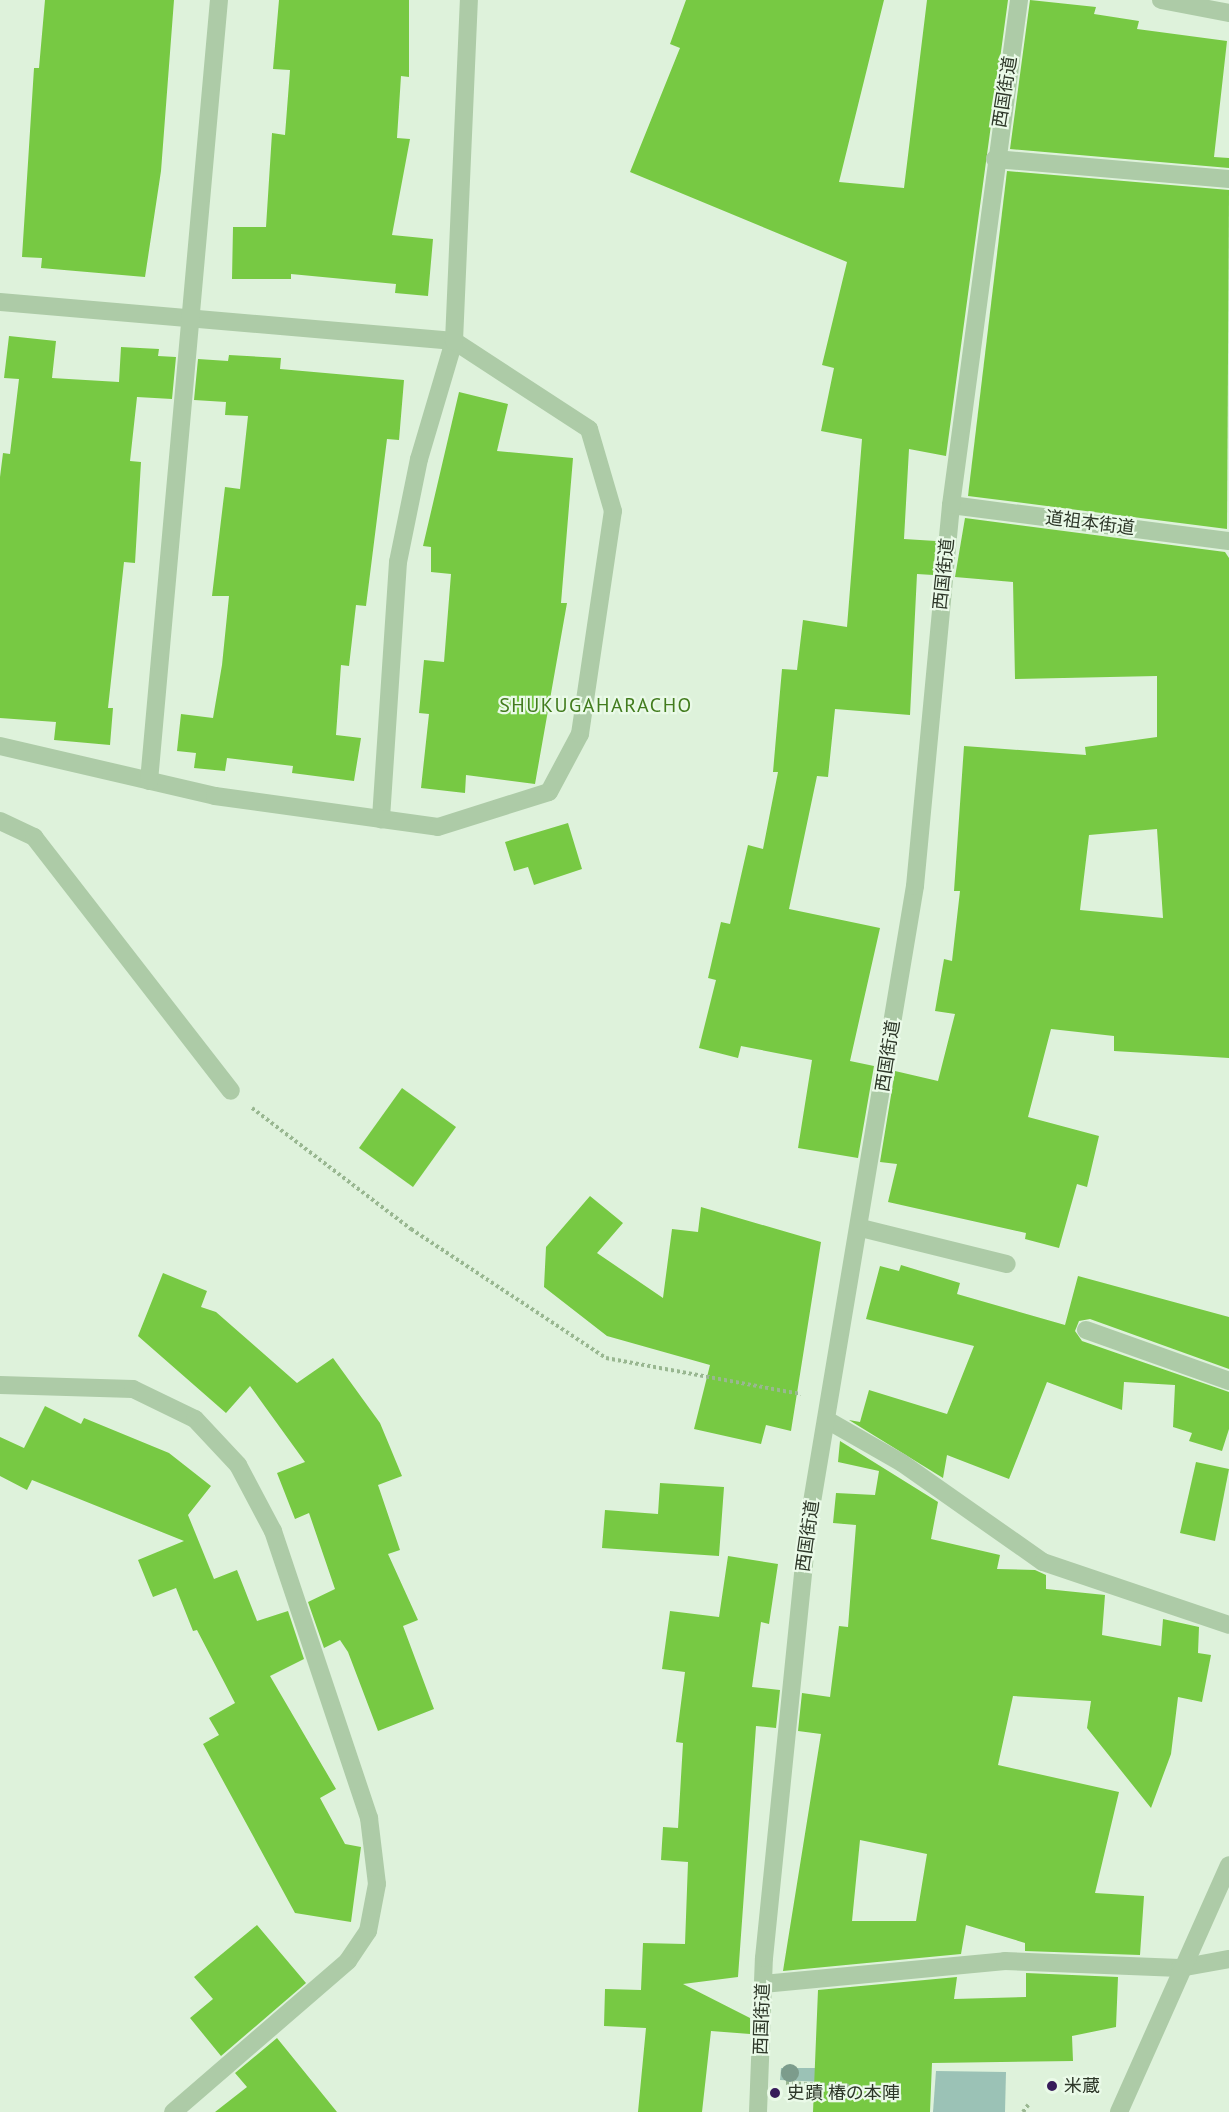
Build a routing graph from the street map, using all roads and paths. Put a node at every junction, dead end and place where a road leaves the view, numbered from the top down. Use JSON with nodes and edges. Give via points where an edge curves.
{"nodes":[{"id":1,"x":219,"y":0,"type":"edge"},
{"id":2,"x":469,"y":0,"type":"edge"},
{"id":3,"x":1019,"y":0,"type":"edge"},
{"id":4,"x":1161,"y":0,"type":"edge"},
{"id":5,"x":1229,"y":14,"type":"edge"},
{"id":6,"x":995,"y":159,"type":"junction"},
{"id":7,"x":1229,"y":179,"type":"edge"},
{"id":8,"x":0,"y":302,"type":"edge"},
{"id":9,"x":192,"y":319,"type":"junction"},
{"id":10,"x":454,"y":341,"type":"junction"},
{"id":11,"x":951,"y":505,"type":"junction"},
{"id":12,"x":1229,"y":541,"type":"edge"},
{"id":13,"x":0,"y":746,"type":"edge"},
{"id":14,"x":149,"y":781,"type":"junction"},
{"id":15,"x":381,"y":819,"type":"junction"},
{"id":16,"x":0,"y":821,"type":"edge"},
{"id":17,"x":231,"y":1091,"type":"joint"},
{"id":18,"x":861,"y":1228,"type":"junction"},
{"id":19,"x":1007,"y":1264,"type":"dead end"},
{"id":20,"x":1086,"y":1330,"type":"dead end"},
{"id":21,"x":1229,"y":1381,"type":"edge"},
{"id":22,"x":0,"y":1385,"type":"edge"},
{"id":23,"x":831,"y":1400,"type":"junction"},
{"id":24,"x":827,"y":1420,"type":"junction"},
{"id":25,"x":1229,"y":1625,"type":"edge"},
{"id":26,"x":1229,"y":1864,"type":"edge"},
{"id":27,"x":1229,"y":1959,"type":"edge"},
{"id":28,"x":1180,"y":1968,"type":"junction"},
{"id":29,"x":763,"y":1984,"type":"junction"},
{"id":30,"x":778,"y":2083,"type":"dead end"},
{"id":31,"x":851,"y":2086,"type":"dead end"},
{"id":32,"x":1028,"y":2105,"type":"dead end"},
{"id":33,"x":173,"y":2112,"type":"edge"},
{"id":34,"x":758,"y":2112,"type":"edge"},
{"id":35,"x":1023,"y":2112,"type":"edge"},
{"id":36,"x":1119,"y":2112,"type":"edge"}],
"edges":[{"from":1,"to":9,"type":"street"},
{"from":2,"to":10,"type":"street"},
{"from":3,"to":6,"type":"street","name":"西国街道"},
{"from":4,"to":5,"type":"street"},
{"from":6,"to":7,"type":"street"},
{"from":6,"to":11,"type":"street","name":"西国街道"},
{"from":8,"to":9,"type":"street"},
{"from":9,"to":10,"type":"street"},
{"from":9,"to":14,"type":"street"},
{"from":10,"to":15,"type":"street","via":[[419,459],[398,562]]},
{"from":10,"to":15,"type":"street","via":[[589,429],[613,511],[582,722],[549,792],[438,827]]},
{"from":11,"to":12,"type":"street","name":"道祖本街道"},
{"from":11,"to":18,"type":"street","name":"西国街道","via":[[915,886]]},
{"from":13,"to":14,"type":"street"},
{"from":14,"to":15,"type":"street","via":[[215,796]]},
{"from":16,"to":17,"type":"street","via":[[34,837]]},
{"from":17,"to":23,"type":"path","via":[[411,1229],[606,1358]]},
{"from":18,"to":19,"type":"street"},
{"from":18,"to":23,"type":"street","name":"西国街道"},
{"from":20,"to":21,"type":"street"},
{"from":22,"to":33,"type":"street","via":[[133,1389],[195,1419],[238,1465],[273,1531],[369,1818],[377,1884],[368,1931],[348,1961]]},
{"from":23,"to":24,"type":"street","name":"西国街道"},
{"from":24,"to":25,"type":"street","via":[[902,1463],[1043,1562]]},
{"from":24,"to":29,"type":"street","name":"西国街道","via":[[807,1532]]},
{"from":26,"to":28,"type":"street"},
{"from":27,"to":28,"type":"street"},
{"from":28,"to":29,"type":"street","via":[[1005,1961]]},
{"from":28,"to":36,"type":"street"},
{"from":29,"to":34,"type":"street","name":"西国街道"},
{"from":30,"to":31,"type":"path"},
{"from":32,"to":35,"type":"path"}]}
